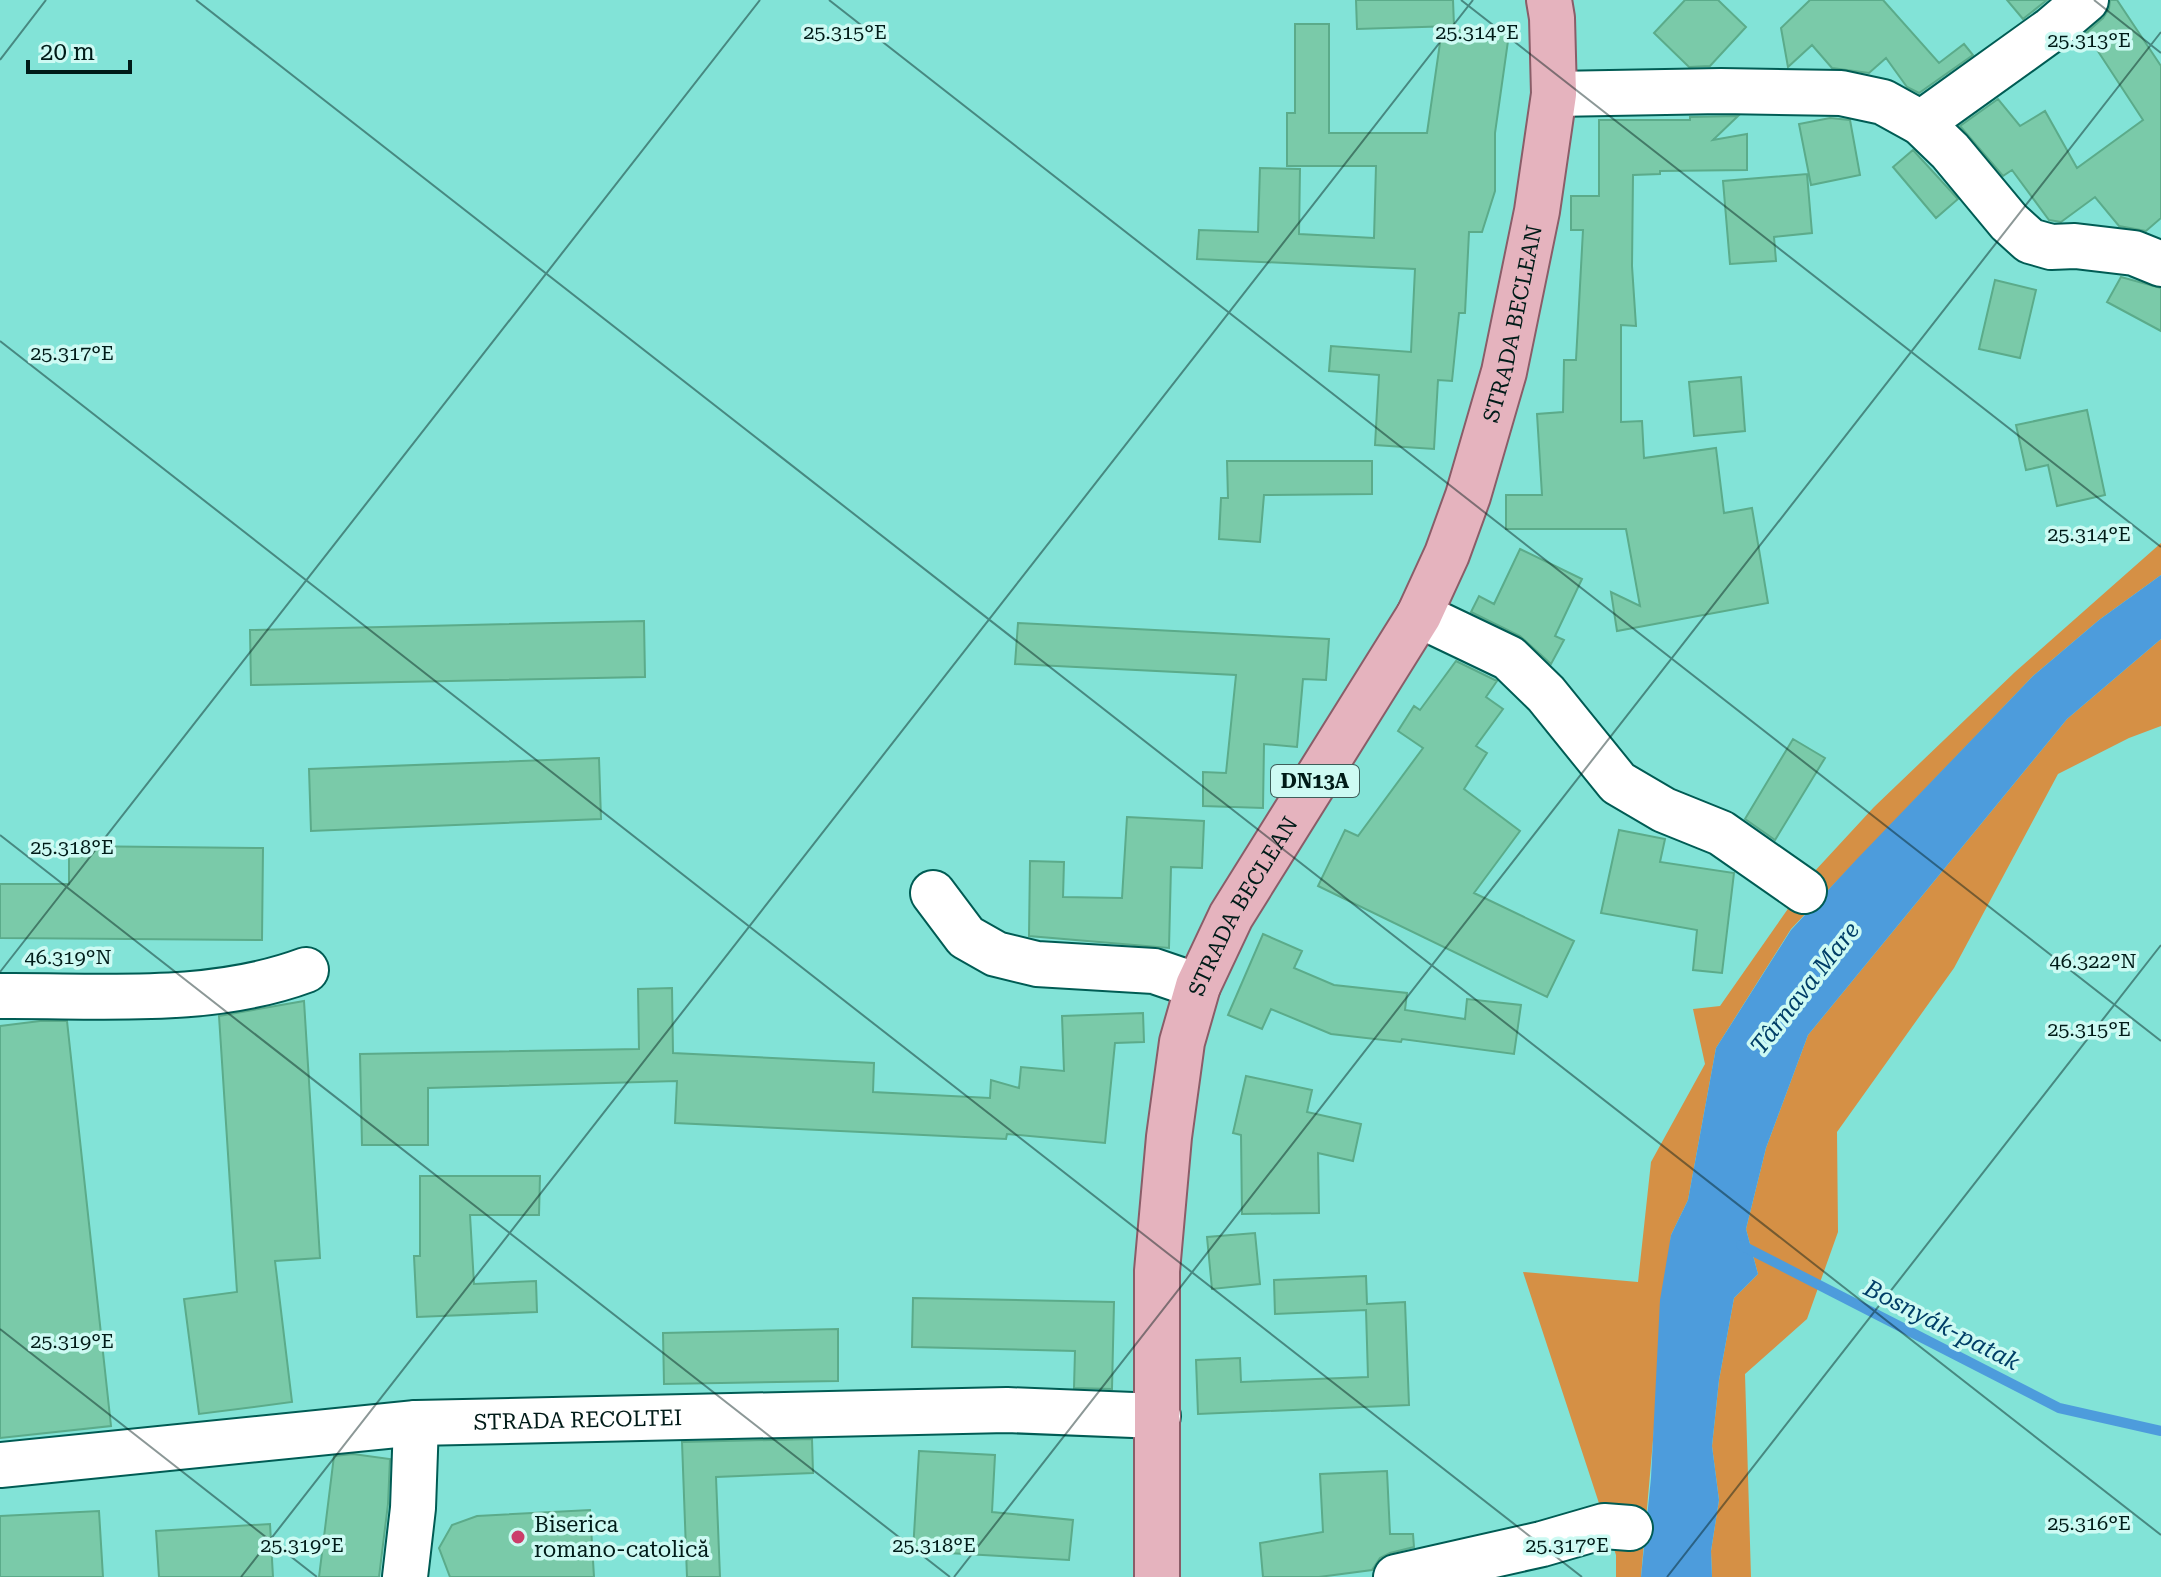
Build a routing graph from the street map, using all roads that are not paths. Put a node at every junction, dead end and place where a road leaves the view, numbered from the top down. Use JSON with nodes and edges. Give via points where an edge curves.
{"nodes":[{"id":1,"x":1549,"y":0,"type":"edge"},
{"id":2,"x":2086,"y":0,"type":"edge"},
{"id":3,"x":1554,"y":94,"type":"junction"},
{"id":4,"x":1921,"y":123,"type":"junction"},
{"id":5,"x":2161,"y":264,"type":"edge"},
{"id":6,"x":1419,"y":615,"type":"junction"},
{"id":7,"x":1804,"y":891,"type":"dead end"},
{"id":8,"x":933,"y":893,"type":"dead end"},
{"id":9,"x":306,"y":970,"type":"dead end"},
{"id":10,"x":1198,"y":986,"type":"junction"},
{"id":11,"x":0,"y":996,"type":"edge"},
{"id":12,"x":1158,"y":1416,"type":"junction"},
{"id":13,"x":416,"y":1423,"type":"junction"},
{"id":14,"x":0,"y":1465,"type":"edge"},
{"id":15,"x":1630,"y":1528,"type":"dead end"},
{"id":16,"x":405,"y":1577,"type":"edge"},
{"id":17,"x":1157,"y":1577,"type":"edge"},
{"id":18,"x":1396,"y":1577,"type":"edge"}],
"edges":[{"from":1,"to":3,"type":"main road","name":"STRADA BECLEAN","number":"DN13A"},
{"from":2,"to":4,"type":"street"},
{"from":3,"to":4,"type":"street","via":[[1841,93],[1883,102]]},
{"from":3,"to":6,"type":"main road","name":"STRADA BECLEAN","number":"DN13A","via":[[1504,372],[1468,496]]},
{"from":4,"to":5,"type":"street","via":[[2030,241],[2134,253]]},
{"from":6,"to":7,"type":"street","via":[[1509,658],[1546,694],[1618,783],[1664,810],[1721,833]]},
{"from":6,"to":10,"type":"main road","name":"STRADA BECLEAN","number":"DN13A","via":[[1231,916]]},
{"from":8,"to":10,"type":"street","via":[[966,937],[996,954],[1037,964],[1154,971]]},
{"from":9,"to":11,"type":"street","via":[[202,995]]},
{"from":10,"to":12,"type":"main road","name":"STRADA BECLEAN","number":"DN13A","via":[[1182,1042],[1169,1137],[1157,1271]]},
{"from":12,"to":13,"type":"street","name":"STRADA RECOLTEI","via":[[1007,1410]]},
{"from":12,"to":17,"type":"main road","name":"STRADA BECLEAN","number":"DN13A"},
{"from":13,"to":14,"type":"street","name":"STRADA RECOLTEI"},
{"from":13,"to":16,"type":"street"},
{"from":15,"to":18,"type":"street","via":[[1604,1526]]}]}
